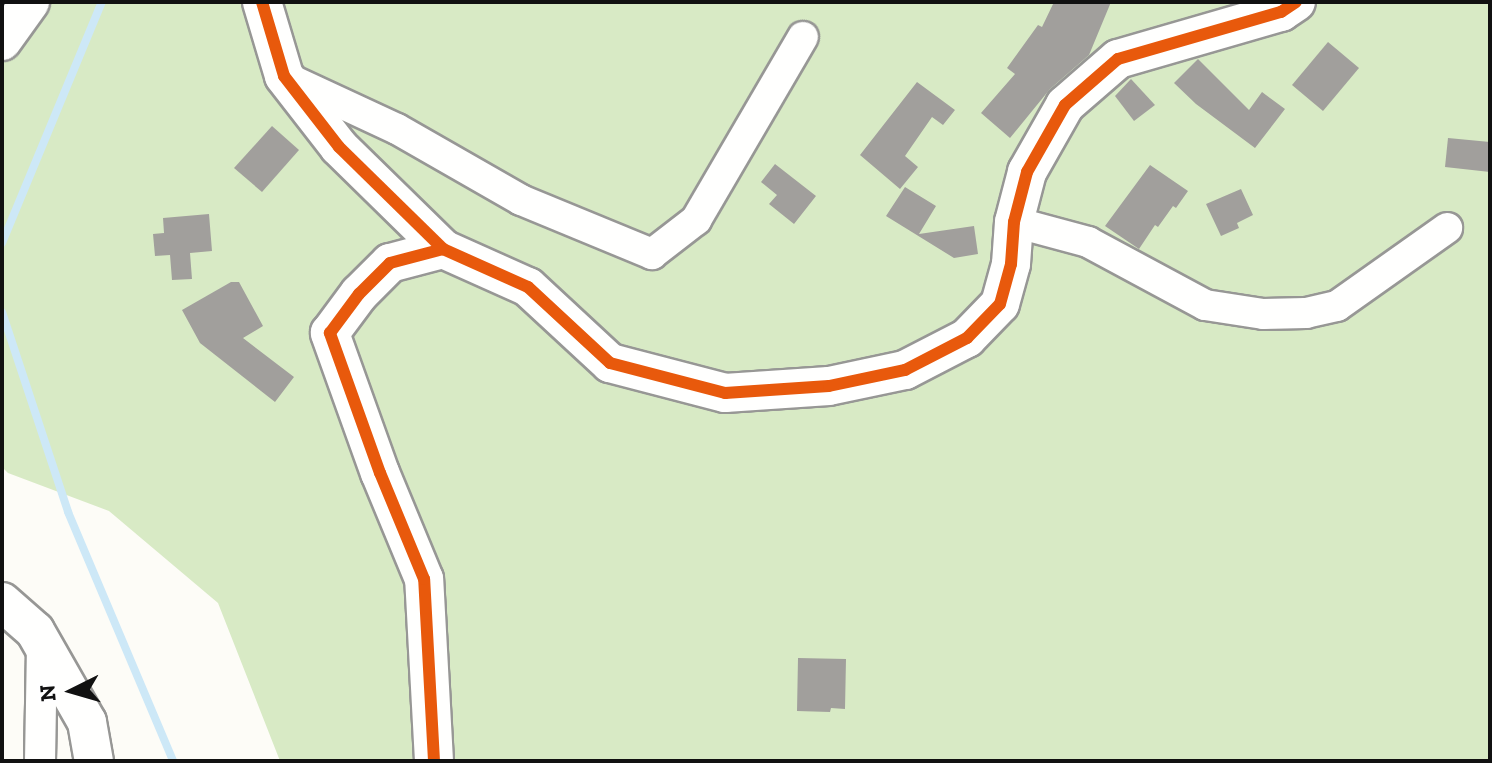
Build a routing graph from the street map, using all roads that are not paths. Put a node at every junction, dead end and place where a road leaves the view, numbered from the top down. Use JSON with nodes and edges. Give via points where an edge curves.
{"nodes":[{"id":1,"x":30,"y":2,"type":"edge"},
{"id":2,"x":262,"y":2,"type":"edge"},
{"id":3,"x":1296,"y":2,"type":"edge"},
{"id":4,"x":803,"y":37,"type":"dead end"},
{"id":5,"x":2,"y":41,"type":"edge"},
{"id":6,"x":284,"y":76,"type":"junction"},
{"id":7,"x":1014,"y":222,"type":"junction"},
{"id":8,"x":1447,"y":228,"type":"dead end"},
{"id":9,"x":443,"y":249,"type":"junction"},
{"id":10,"x":2,"y":602,"type":"edge"},
{"id":11,"x":42,"y":643,"type":"junction"},
{"id":12,"x":40,"y":761,"type":"edge"},
{"id":13,"x":94,"y":761,"type":"edge"},
{"id":14,"x":434,"y":761,"type":"edge"}],
"edges":[{"from":1,"to":5,"type":"street"},
{"from":2,"to":6,"type":"street"},
{"from":3,"to":7,"type":"street","via":[[1281,12],[1118,59],[1065,105],[1027,172]]},
{"from":4,"to":6,"type":"street","via":[[696,220],[652,254],[521,200],[397,129]]},
{"from":6,"to":9,"type":"street","via":[[339,147]]},
{"from":7,"to":8,"type":"street","via":[[1088,242],[1205,305],[1263,314],[1337,306]]},
{"from":7,"to":9,"type":"street","via":[[1011,264],[1000,304],[967,338],[905,370],[829,386],[725,393],[610,363],[528,287]]},
{"from":9,"to":14,"type":"street","via":[[390,263],[330,333],[424,579]]},
{"from":10,"to":11,"type":"street"},
{"from":11,"to":12,"type":"street"},
{"from":11,"to":13,"type":"street","via":[[87,722]]}]}
